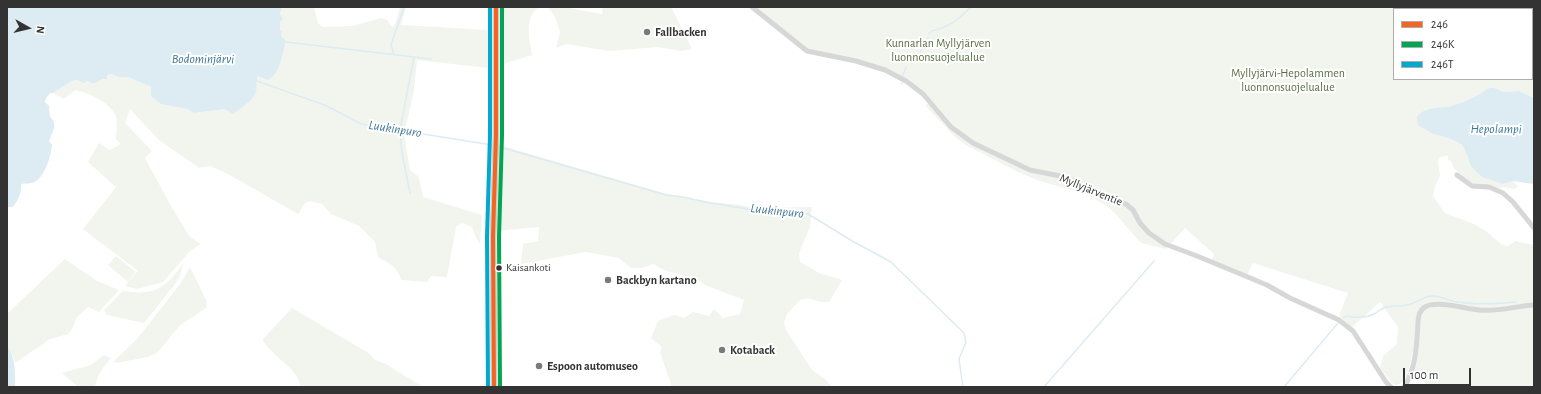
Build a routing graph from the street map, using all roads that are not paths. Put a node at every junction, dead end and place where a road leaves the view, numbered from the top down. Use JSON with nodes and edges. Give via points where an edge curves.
{"nodes":[{"id":1,"x":496,"y":7,"type":"edge"},
{"id":2,"x":752,"y":7,"type":"edge"},
{"id":3,"x":1457,"y":174,"type":"dead end"},
{"id":4,"x":1534,"y":228,"type":"edge"},
{"id":5,"x":1534,"y":305,"type":"edge"},
{"id":6,"x":494,"y":387,"type":"edge"},
{"id":7,"x":1391,"y":387,"type":"edge"},
{"id":8,"x":1404,"y":387,"type":"edge"}],
"edges":[{"from":1,"to":6,"type":"main road"},
{"from":2,"to":7,"type":"street","name":"Myllyjärventie","via":[[807,51],[856,61],[885,70],[906,81],[924,94],[951,127],[973,143],[1030,170],[1065,177],[1126,204],[1149,233],[1165,244],[1267,285],[1339,320],[1353,330]]},
{"from":3,"to":4,"type":"street","via":[[1472,186],[1489,187],[1503,193]]},
{"from":5,"to":8,"type":"street","via":[[1491,311],[1448,305],[1424,307],[1418,323],[1418,342],[1414,358]]}]}
